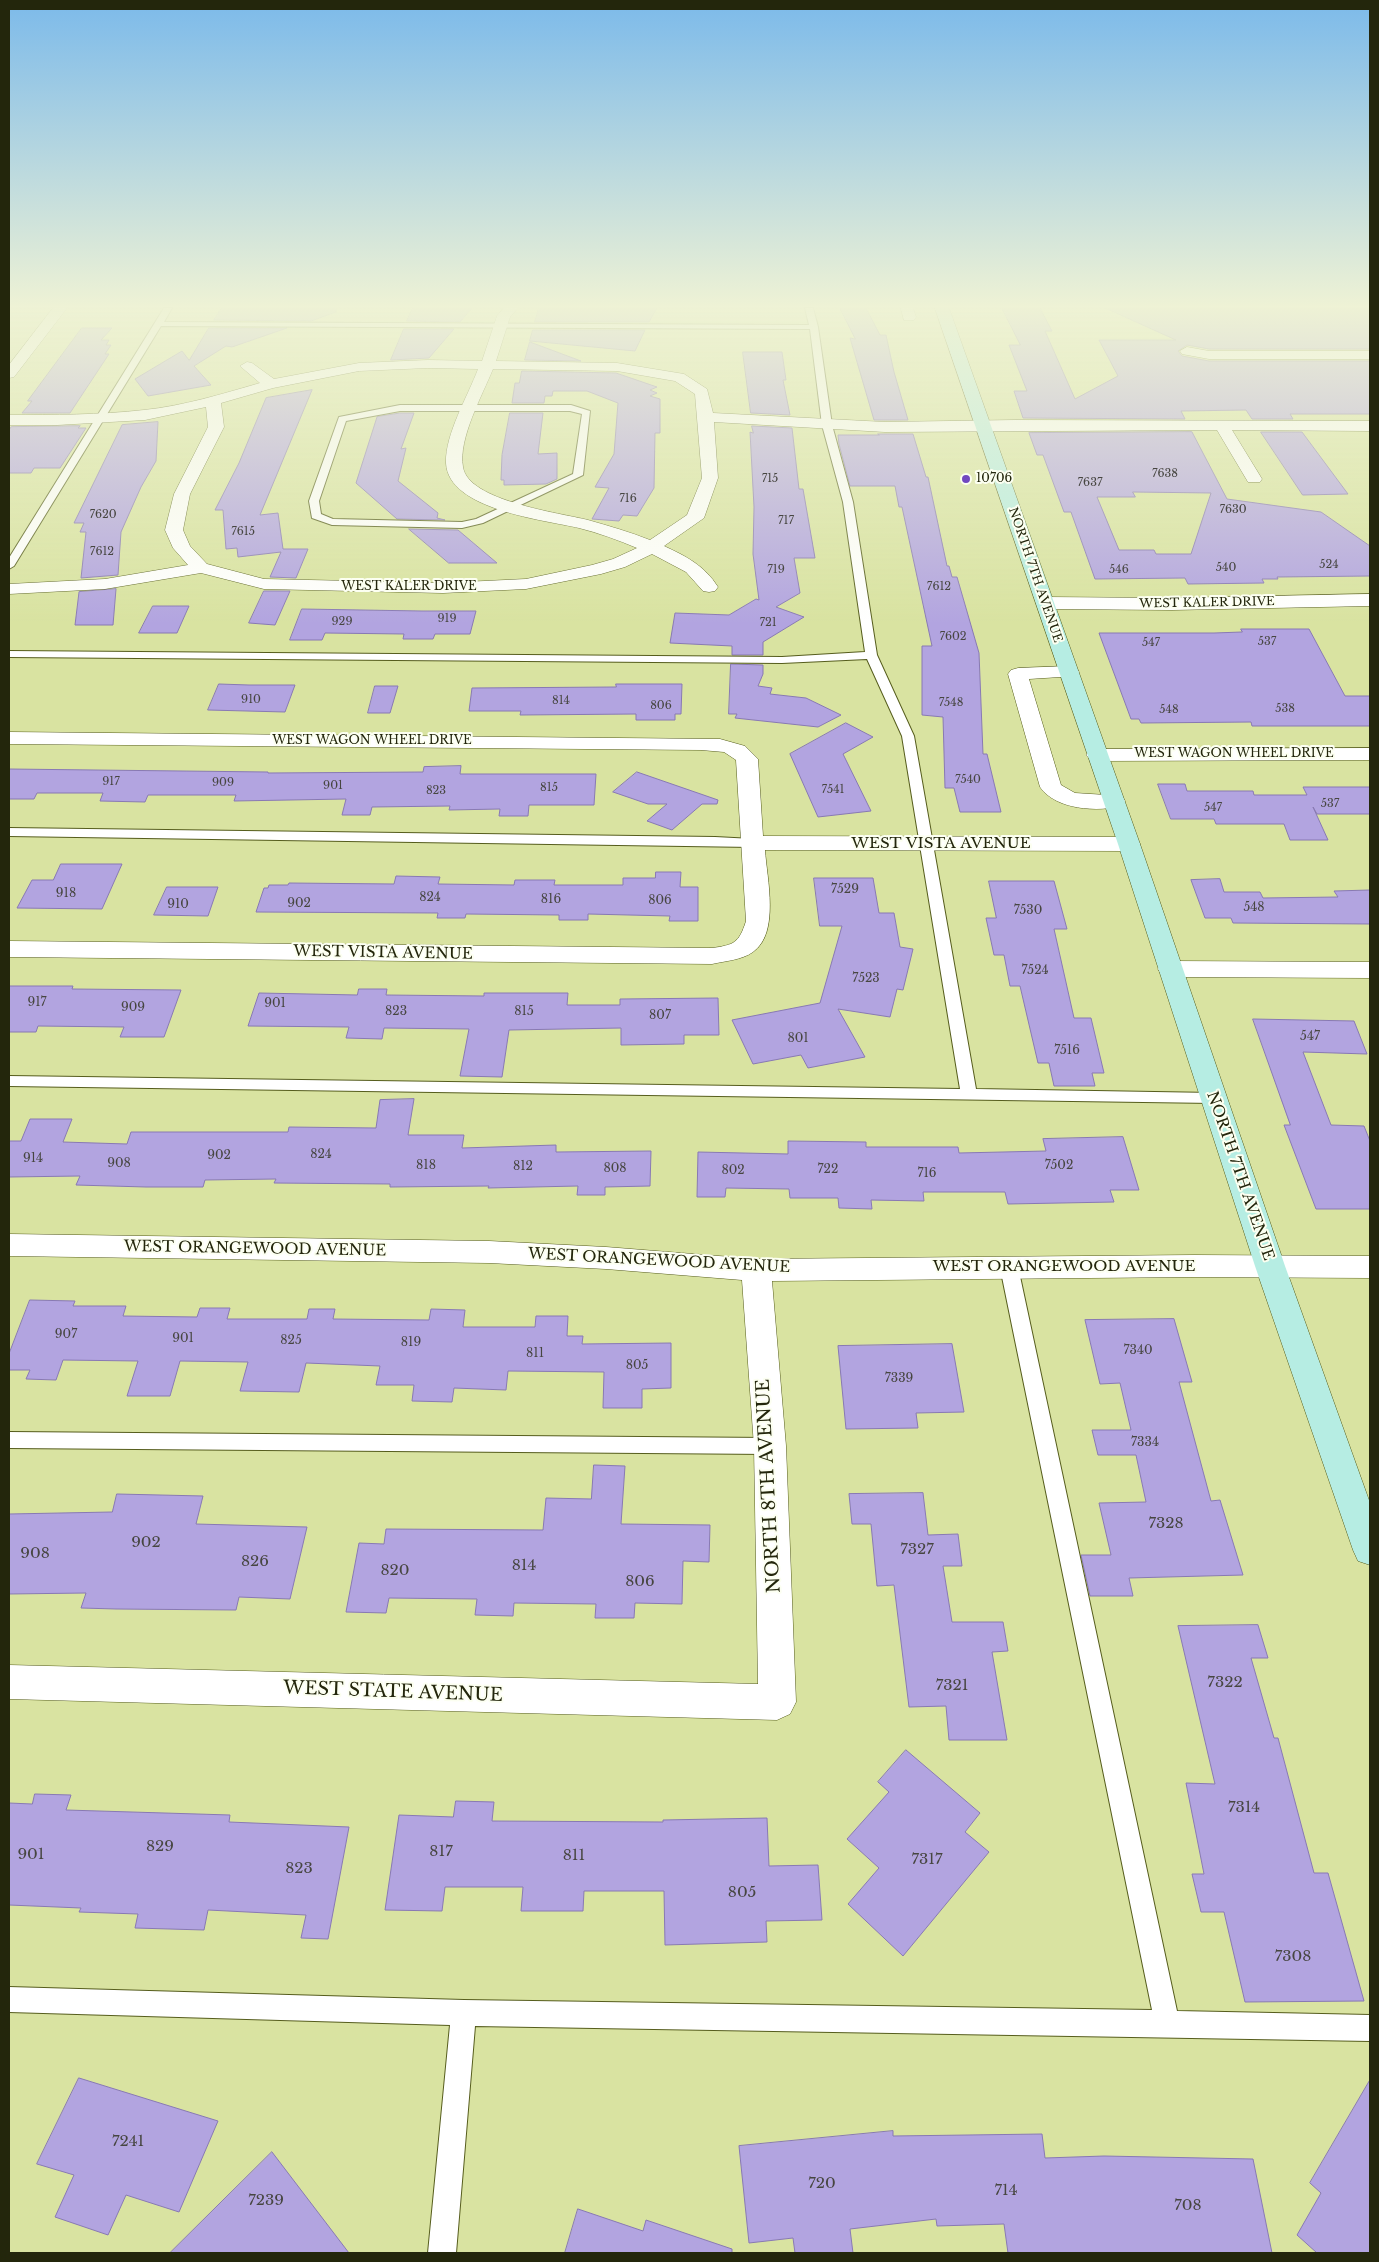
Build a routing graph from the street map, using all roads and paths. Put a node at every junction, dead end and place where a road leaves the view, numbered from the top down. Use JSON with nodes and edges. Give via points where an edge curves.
{"nodes":[{"id":1,"x":103,"y":414,"type":"edge"},
{"id":2,"x":152,"y":414,"type":"edge"},
{"id":3,"x":214,"y":414,"type":"edge"},
{"id":4,"x":367,"y":414,"type":"edge"},
{"id":5,"x":468,"y":414,"type":"edge"},
{"id":6,"x":587,"y":414,"type":"edge"},
{"id":7,"x":705,"y":414,"type":"edge"},
{"id":8,"x":825,"y":414,"type":"edge"},
{"id":9,"x":979,"y":414,"type":"edge"},
{"id":10,"x":706,"y":417,"type":"junction"},
{"id":11,"x":100,"y":418,"type":"junction"},
{"id":12,"x":9,"y":420,"type":"edge"},
{"id":13,"x":827,"y":425,"type":"junction"},
{"id":14,"x":983,"y":425,"type":"junction"},
{"id":15,"x":1222,"y":426,"type":"junction"},
{"id":16,"x":1370,"y":426,"type":"edge"},
{"id":17,"x":1254,"y":479,"type":"dead end"},
{"id":18,"x":510,"y":508,"type":"junction"},
{"id":19,"x":652,"y":547,"type":"junction"},
{"id":20,"x":9,"y":566,"type":"edge"},
{"id":21,"x":201,"y":568,"type":"junction"},
{"id":22,"x":709,"y":587,"type":"dead end"},
{"id":23,"x":9,"y":589,"type":"edge"},
{"id":24,"x":1370,"y":600,"type":"edge"},
{"id":25,"x":1045,"y":603,"type":"junction"},
{"id":26,"x":9,"y":654,"type":"edge"},
{"id":27,"x":871,"y":655,"type":"junction"},
{"id":28,"x":1069,"y":672,"type":"junction"},
{"id":29,"x":9,"y":738,"type":"edge"},
{"id":30,"x":1370,"y":754,"type":"edge"},
{"id":31,"x":1097,"y":755,"type":"junction"},
{"id":32,"x":1114,"y":801,"type":"junction"},
{"id":33,"x":9,"y":832,"type":"edge"},
{"id":34,"x":753,"y":843,"type":"junction"},
{"id":35,"x":926,"y":844,"type":"junction"},
{"id":36,"x":1129,"y":844,"type":"junction"},
{"id":37,"x":9,"y":949,"type":"edge"},
{"id":38,"x":1170,"y":969,"type":"junction"},
{"id":39,"x":1370,"y":970,"type":"edge"},
{"id":40,"x":9,"y":1081,"type":"edge"},
{"id":41,"x":969,"y":1096,"type":"junction"},
{"id":42,"x":1214,"y":1098,"type":"junction"},
{"id":43,"x":9,"y":1245,"type":"edge"},
{"id":44,"x":1270,"y":1266,"type":"junction"},
{"id":45,"x":1009,"y":1267,"type":"junction"},
{"id":46,"x":1370,"y":1268,"type":"edge"},
{"id":47,"x":756,"y":1270,"type":"junction"},
{"id":48,"x":9,"y":1440,"type":"edge"},
{"id":49,"x":770,"y":1446,"type":"junction"},
{"id":50,"x":1370,"y":1550,"type":"edge"},
{"id":51,"x":9,"y":1682,"type":"edge"},
{"id":52,"x":777,"y":1702,"type":"joint"},
{"id":53,"x":9,"y":2000,"type":"edge"},
{"id":54,"x":464,"y":2013,"type":"junction"},
{"id":55,"x":1167,"y":2023,"type":"junction"},
{"id":56,"x":1370,"y":2028,"type":"edge"},
{"id":57,"x":442,"y":2253,"type":"edge"}],
"edges":[{"from":1,"to":11,"type":"lane"},
{"from":2,"to":11,"type":"street"},
{"from":3,"to":21,"type":"street","via":[[216,427],[182,494],[174,530],[182,548]]},
{"from":4,"to":18,"type":"lane","via":[[342,419],[314,501],[316,516],[332,522],[462,524],[479,521]]},
{"from":5,"to":18,"type":"street","via":[[456,450],[454,470],[476,493]]},
{"from":6,"to":18,"type":"lane","via":[[578,475]]},
{"from":7,"to":10,"type":"street","name":"WEST KALER DRIVE"},
{"from":8,"to":13,"type":"lane"},
{"from":9,"to":14,"type":"main road","name":"NORTH 7TH AVENUE"},
{"from":10,"to":13,"type":"street"},
{"from":10,"to":19,"type":"street","name":"WEST KALER DRIVE","via":[[710,478],[695,518]]},
{"from":11,"to":12,"type":"street"},
{"from":11,"to":20,"type":"lane"},
{"from":13,"to":14,"type":"street"},
{"from":13,"to":27,"type":"lane","via":[[848,502]]},
{"from":14,"to":15,"type":"street"},
{"from":14,"to":25,"type":"main road","name":"NORTH 7TH AVENUE"},
{"from":15,"to":16,"type":"street"},
{"from":15,"to":17,"type":"street"},
{"from":18,"to":19,"type":"street","via":[[593,526]]},
{"from":19,"to":21,"type":"street","name":"WEST KALER DRIVE","via":[[595,570],[526,584],[466,588],[264,584]]},
{"from":19,"to":22,"type":"street","via":[[691,566],[703,575]]},
{"from":21,"to":23,"type":"street","name":"WEST KALER DRIVE","via":[[105,584]]},
{"from":24,"to":25,"type":"street","name":"WEST KALER DRIVE"},
{"from":25,"to":28,"type":"main road","name":"NORTH 7TH AVENUE"},
{"from":26,"to":27,"type":"lane","via":[[782,660]]},
{"from":27,"to":35,"type":"lane","via":[[908,736]]},
{"from":28,"to":31,"type":"main road","name":"NORTH 7TH AVENUE"},
{"from":28,"to":32,"type":"street","via":[[1018,674],[1051,787],[1057,795],[1072,800]]},
{"from":29,"to":34,"type":"street","name":"WEST WAGON WHEEL DRIVE","via":[[701,744],[735,748],[747,759]]},
{"from":30,"to":31,"type":"street","name":"WEST WAGON WHEEL DRIVE"},
{"from":31,"to":32,"type":"main road","name":"NORTH 7TH AVENUE"},
{"from":32,"to":36,"type":"main road","name":"NORTH 7TH AVENUE"},
{"from":33,"to":34,"type":"lane"},
{"from":34,"to":35,"type":"street","name":"WEST VISTA AVENUE"},
{"from":34,"to":37,"type":"street","name":"WEST VISTA AVENUE","via":[[758,921],[753,940],[738,951],[712,956]]},
{"from":35,"to":36,"type":"street","name":"WEST VISTA AVENUE"},
{"from":35,"to":41,"type":"lane"},
{"from":36,"to":38,"type":"main road","name":"NORTH 7TH AVENUE"},
{"from":38,"to":39,"type":"street"},
{"from":38,"to":42,"type":"main road","name":"NORTH 7TH AVENUE"},
{"from":40,"to":41,"type":"lane"},
{"from":41,"to":42,"type":"lane"},
{"from":42,"to":44,"type":"main road","name":"NORTH 7TH AVENUE"},
{"from":43,"to":47,"type":"street","name":"WEST ORANGEWOOD AVENUE","via":[[489,1252]]},
{"from":44,"to":45,"type":"street","name":"WEST ORANGEWOOD AVENUE"},
{"from":44,"to":46,"type":"street","name":"WEST ORANGEWOOD AVENUE"},
{"from":44,"to":50,"type":"main road","name":"NORTH 7TH AVENUE"},
{"from":45,"to":47,"type":"street","name":"WEST ORANGEWOOD AVENUE"},
{"from":45,"to":55,"type":"lane"},
{"from":47,"to":49,"type":"street","name":"NORTH 8TH AVENUE"},
{"from":48,"to":49,"type":"lane"},
{"from":49,"to":52,"type":"street","name":"NORTH 8TH AVENUE"},
{"from":51,"to":52,"type":"street","name":"WEST STATE AVENUE"},
{"from":53,"to":54,"type":"lane"},
{"from":54,"to":55,"type":"lane"},
{"from":54,"to":57,"type":"lane"},
{"from":55,"to":56,"type":"lane"}]}
